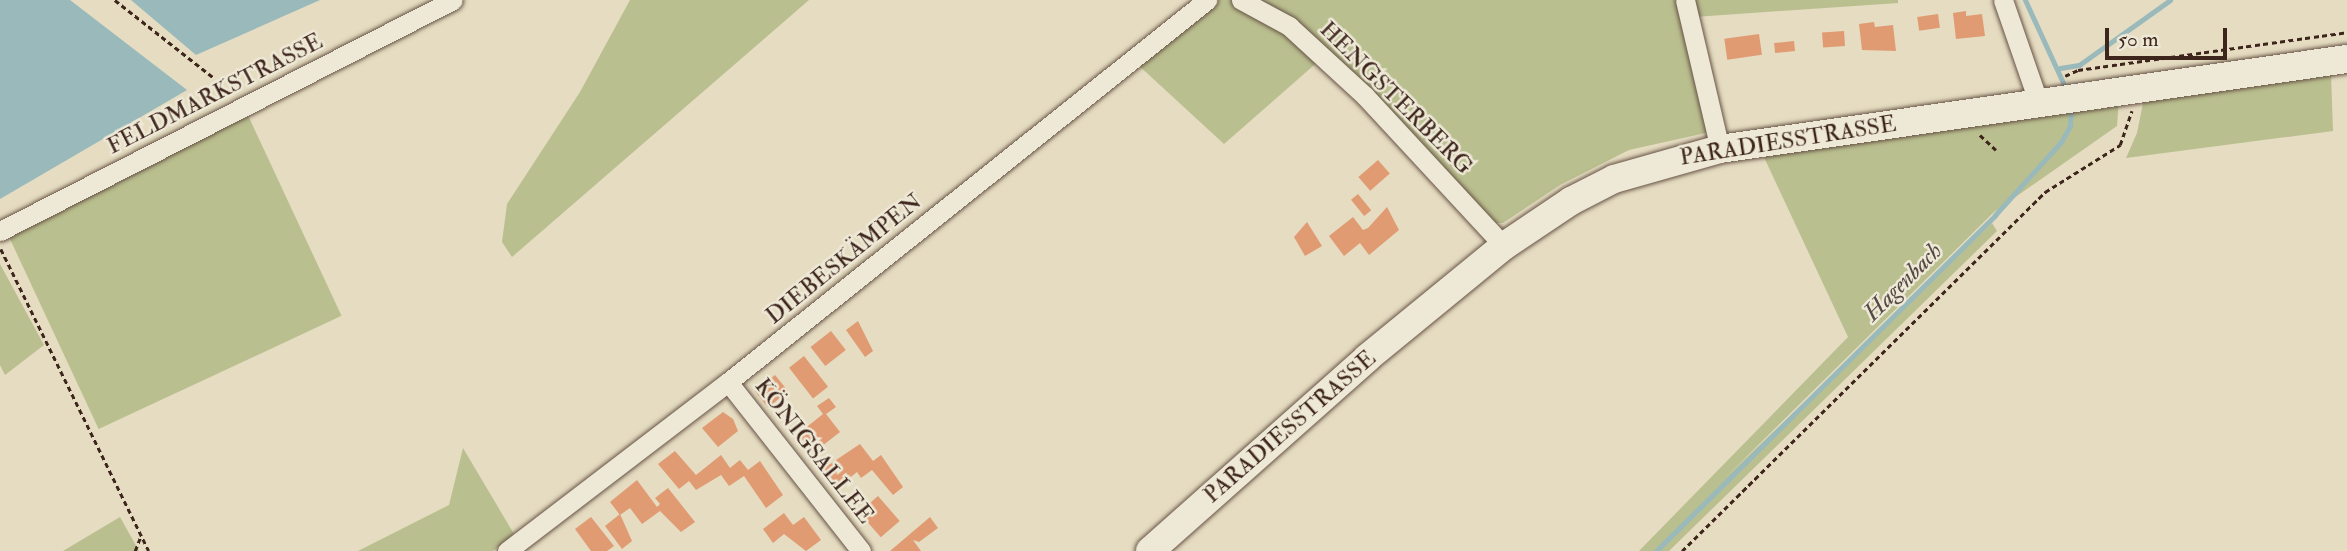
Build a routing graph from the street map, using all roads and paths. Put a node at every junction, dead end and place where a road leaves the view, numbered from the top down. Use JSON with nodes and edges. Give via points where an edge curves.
{"nodes":[{"id":1,"x":115,"y":0,"type":"edge"},
{"id":2,"x":453,"y":0,"type":"edge"},
{"id":3,"x":1207,"y":0,"type":"edge"},
{"id":4,"x":1241,"y":0,"type":"edge"},
{"id":5,"x":1685,"y":0,"type":"edge"},
{"id":6,"x":2003,"y":0,"type":"edge"},
{"id":7,"x":2347,"y":32,"type":"edge"},
{"id":8,"x":2347,"y":59,"type":"edge"},
{"id":9,"x":2078,"y":70,"type":"dead end"},
{"id":10,"x":213,"y":76,"type":"dead end"},
{"id":11,"x":2130,"y":91,"type":"junction"},
{"id":12,"x":2059,"y":101,"type":"junction"},
{"id":13,"x":1720,"y":149,"type":"junction"},
{"id":14,"x":0,"y":231,"type":"edge"},
{"id":15,"x":0,"y":246,"type":"edge"},
{"id":16,"x":1504,"y":246,"type":"junction"},
{"id":17,"x":729,"y":382,"type":"junction"},
{"id":18,"x":141,"y":538,"type":"junction"},
{"id":19,"x":135,"y":551,"type":"edge"},
{"id":20,"x":149,"y":551,"type":"edge"},
{"id":21,"x":508,"y":551,"type":"edge"},
{"id":22,"x":861,"y":551,"type":"edge"},
{"id":23,"x":1150,"y":551,"type":"edge"},
{"id":24,"x":1682,"y":551,"type":"edge"}],
"edges":[{"from":1,"to":10,"type":"path"},
{"from":2,"to":14,"type":"street","name":"FELDMARKSTRASSE"},
{"from":3,"to":17,"type":"street","name":"DIEBESKÄMPEN"},
{"from":4,"to":16,"type":"street","name":"HENGSTERBERG","via":[[1289,26],[1356,88]]},
{"from":5,"to":13,"type":"street"},
{"from":6,"to":12,"type":"street"},
{"from":7,"to":9,"type":"path"},
{"from":8,"to":11,"type":"main road","name":"PARADIESSTRASSE"},
{"from":11,"to":12,"type":"main road","name":"PARADIESSTRASSE"},
{"from":11,"to":24,"type":"path","via":[[2130,125],[2120,145],[2045,192]]},
{"from":12,"to":13,"type":"main road","name":"PARADIESSTRASSE"},
{"from":13,"to":16,"type":"main road","name":"PARADIESSTRASSE","via":[[1614,178]]},
{"from":15,"to":18,"type":"path"},
{"from":16,"to":23,"type":"main road","name":"PARADIESSTRASSE","via":[[1367,358]]},
{"from":17,"to":21,"type":"street","name":"DIEBESKÄMPEN"},
{"from":17,"to":22,"type":"street","name":"KÖNIGSALLEE"},
{"from":18,"to":19,"type":"path"},
{"from":18,"to":20,"type":"path"}]}
